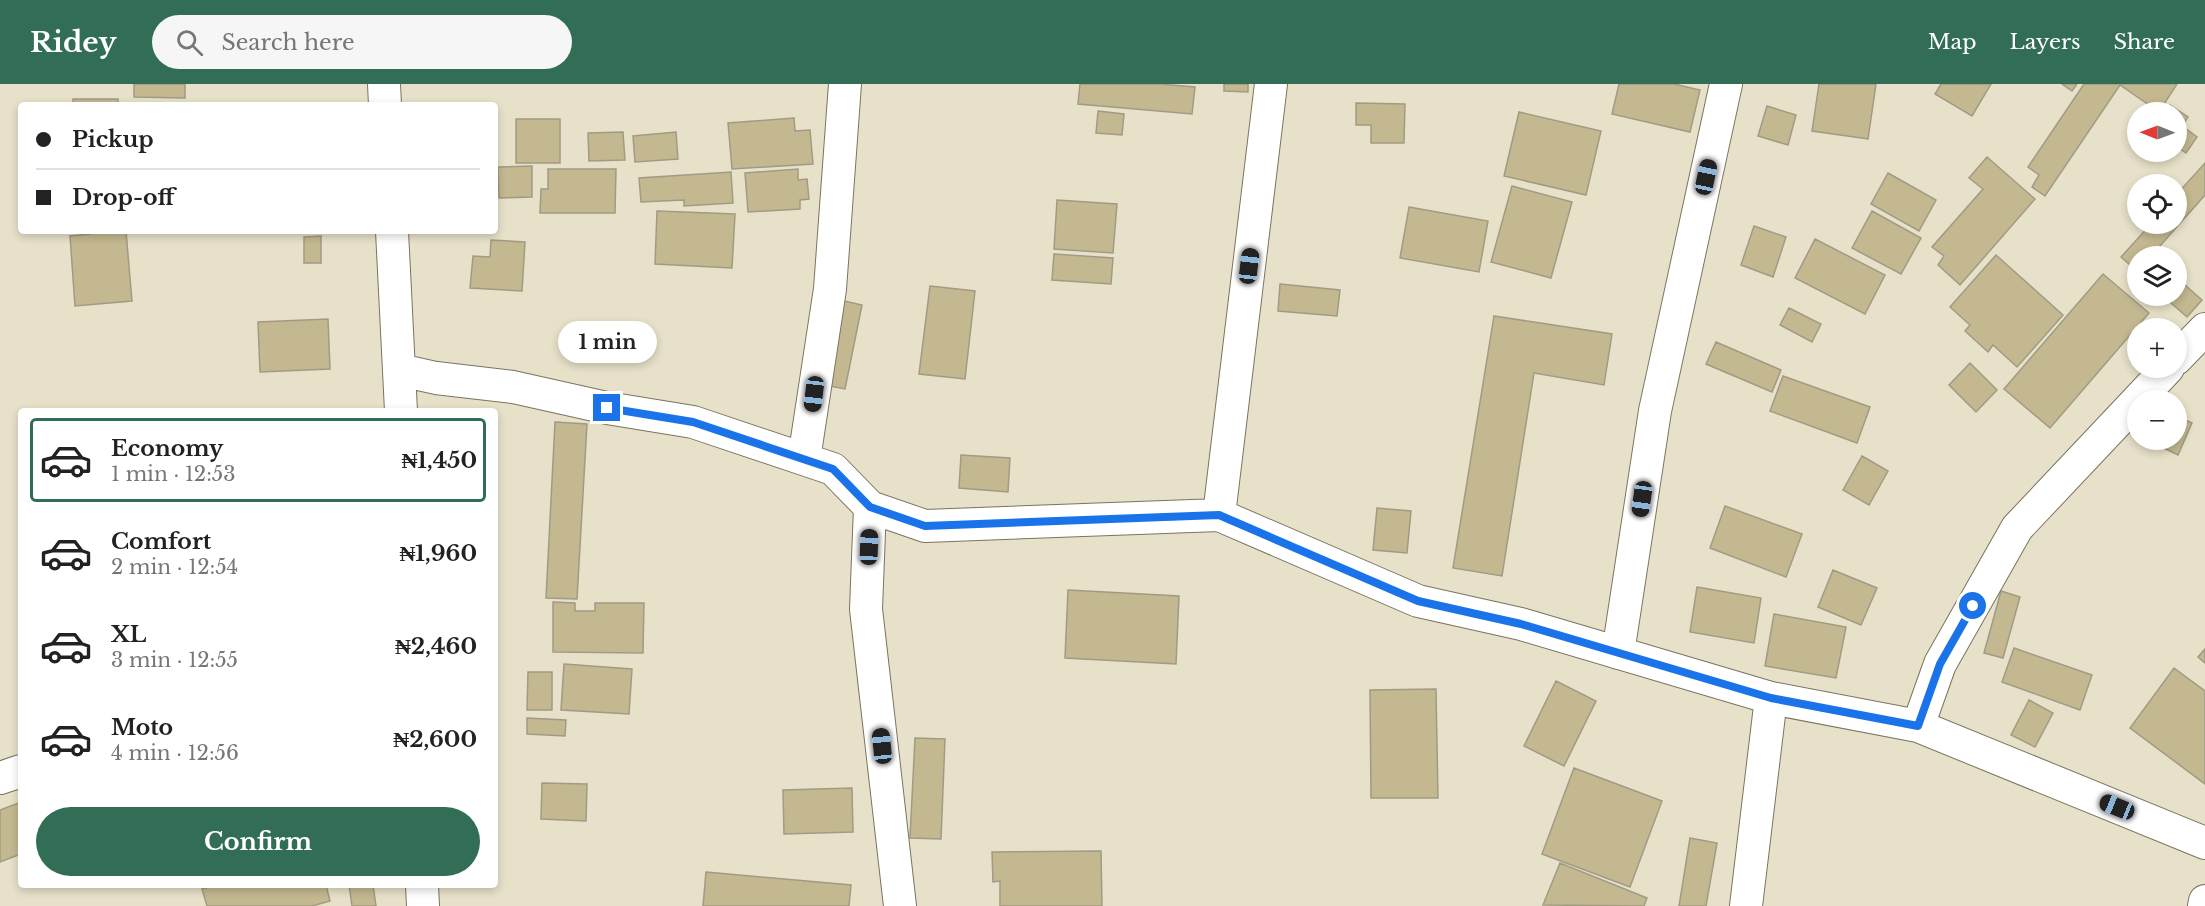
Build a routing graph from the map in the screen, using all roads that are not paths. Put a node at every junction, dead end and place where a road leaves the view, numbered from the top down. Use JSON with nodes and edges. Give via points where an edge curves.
{"nodes":[{"id":1,"x":384,"y":84,"type":"edge"},
{"id":2,"x":845,"y":84,"type":"edge"},
{"id":3,"x":1271,"y":84,"type":"edge"},
{"id":4,"x":1726,"y":84,"type":"edge"},
{"id":5,"x":385,"y":102,"type":"edge"},
{"id":6,"x":392,"y":234,"type":"edge"},
{"id":7,"x":2205,"y":329,"type":"edge"},
{"id":8,"x":2187,"y":348,"type":"edge"},
{"id":9,"x":400,"y":370,"type":"junction"},
{"id":10,"x":2159,"y":378,"type":"edge"},
{"id":11,"x":401,"y":408,"type":"edge"},
{"id":12,"x":804,"y":459,"type":"junction"},
{"id":13,"x":870,"y":507,"type":"junction"},
{"id":14,"x":1219,"y":515,"type":"junction"},
{"id":15,"x":1618,"y":653,"type":"junction"},
{"id":16,"x":1771,"y":698,"type":"junction"},
{"id":17,"x":1918,"y":726,"type":"junction"},
{"id":18,"x":18,"y":772,"type":"edge"},
{"id":19,"x":0,"y":778,"type":"edge"},
{"id":20,"x":2205,"y":843,"type":"edge"},
{"id":21,"x":422,"y":888,"type":"edge"},
{"id":22,"x":2205,"y":901,"type":"edge"},
{"id":23,"x":423,"y":906,"type":"edge"},
{"id":24,"x":900,"y":906,"type":"edge"},
{"id":25,"x":1746,"y":906,"type":"edge"},
{"id":26,"x":2204,"y":906,"type":"edge"}],
"edges":[{"from":1,"to":5,"type":"street"},
{"from":2,"to":12,"type":"street","via":[[830,289]]},
{"from":3,"to":14,"type":"street"},
{"from":4,"to":15,"type":"street","via":[[1655,411]]},
{"from":6,"to":9,"type":"street"},
{"from":7,"to":8,"type":"street"},
{"from":9,"to":11,"type":"street"},
{"from":9,"to":12,"type":"street","via":[[513,387],[693,422]]},
{"from":10,"to":17,"type":"street","via":[[2018,528],[1940,664]]},
{"from":12,"to":13,"type":"street","via":[[833,469]]},
{"from":13,"to":14,"type":"street","via":[[925,526]]},
{"from":13,"to":24,"type":"street","via":[[866,609]]},
{"from":14,"to":15,"type":"street","via":[[1418,601],[1521,624]]},
{"from":15,"to":16,"type":"street"},
{"from":16,"to":17,"type":"street"},
{"from":16,"to":25,"type":"street"},
{"from":17,"to":20,"type":"street"},
{"from":18,"to":19,"type":"street"},
{"from":21,"to":23,"type":"street"},
{"from":22,"to":26,"type":"street"}]}
